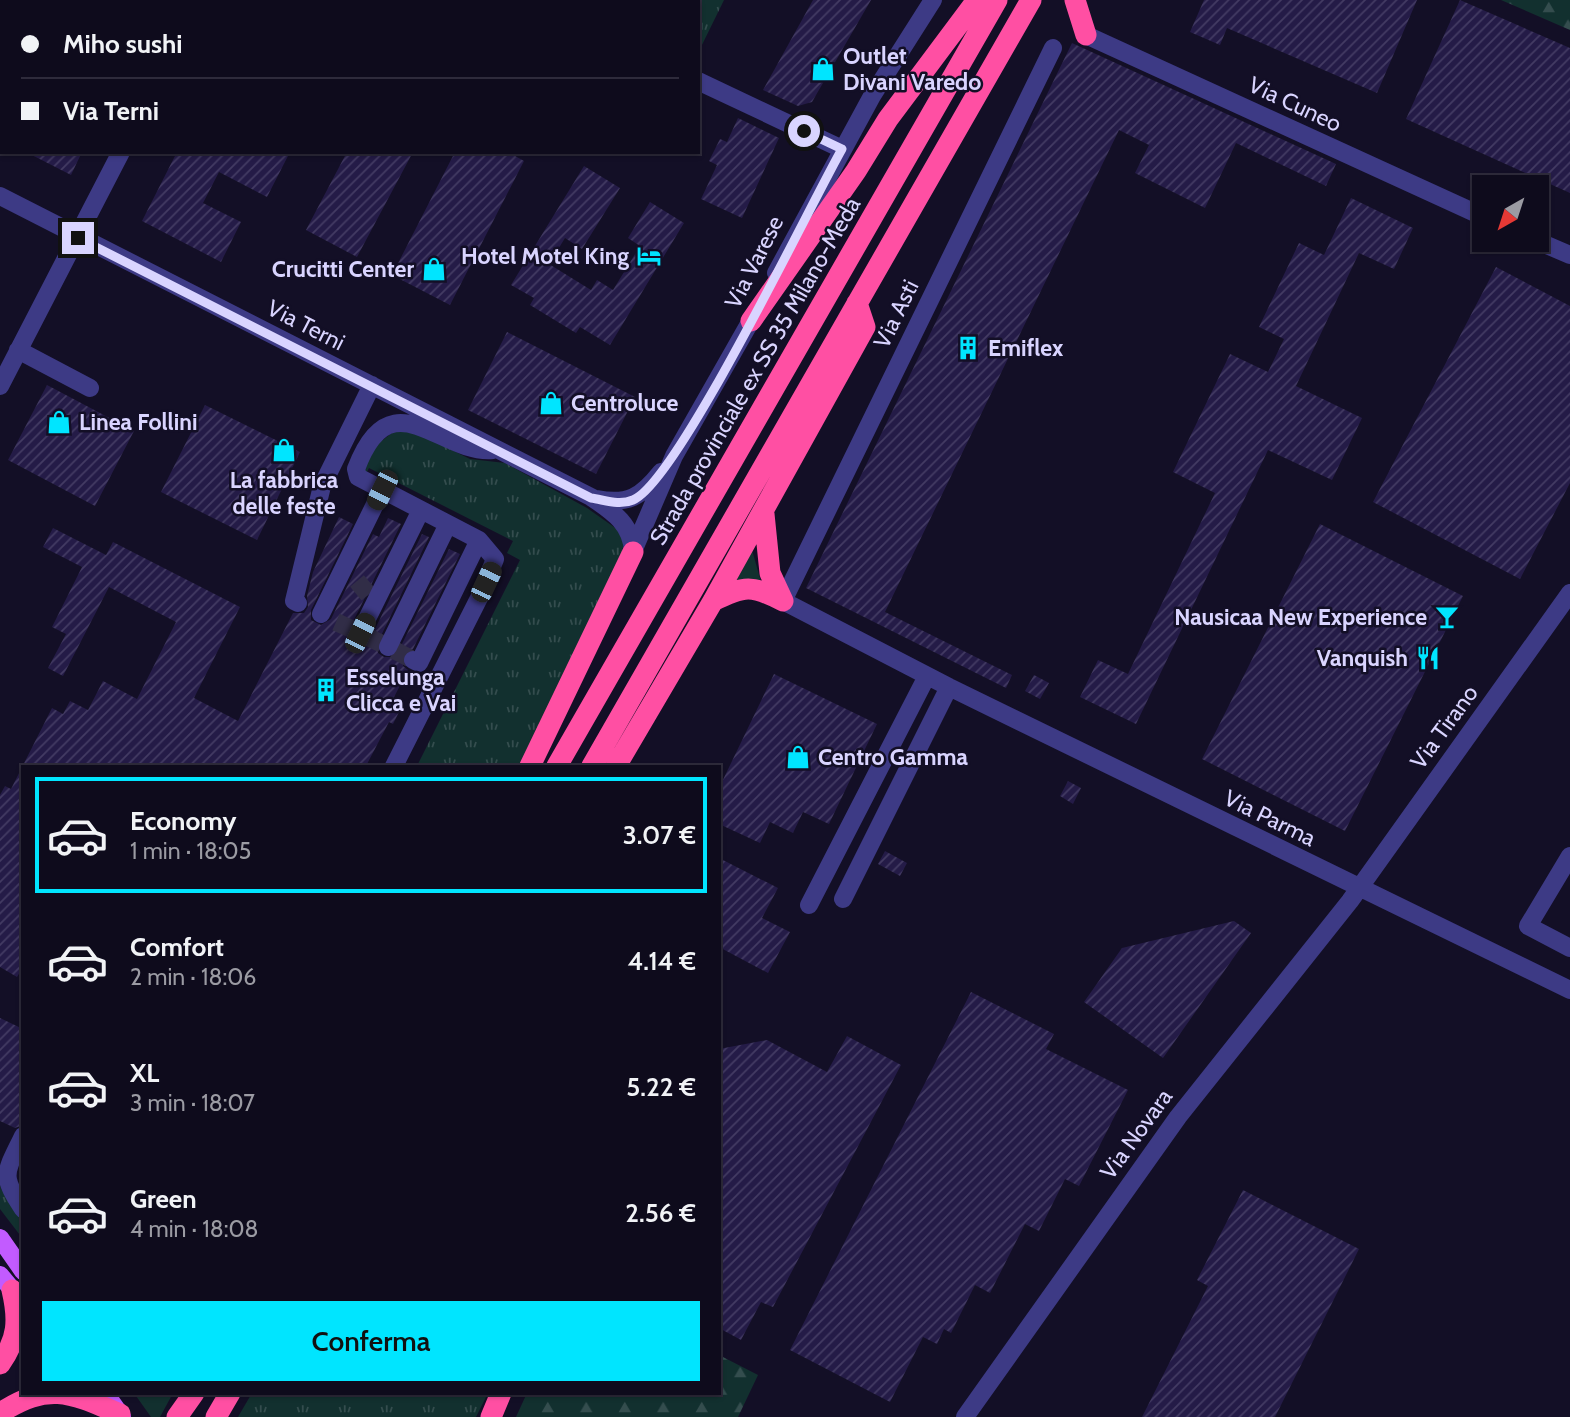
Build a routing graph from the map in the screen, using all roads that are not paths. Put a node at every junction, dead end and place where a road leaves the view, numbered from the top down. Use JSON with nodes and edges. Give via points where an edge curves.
{"nodes":[{"id":1,"x":933,"y":0,"type":"edge"},
{"id":2,"x":990,"y":0,"type":"edge"},
{"id":3,"x":1075,"y":0,"type":"edge"},
{"id":4,"x":1027,"y":8,"type":"edge"},
{"id":5,"x":1086,"y":34,"type":"joint"},
{"id":6,"x":1054,"y":48,"type":"dead end"},
{"id":7,"x":700,"y":82,"type":"edge"},
{"id":8,"x":842,"y":149,"type":"junction"},
{"id":9,"x":120,"y":154,"type":"edge"},
{"id":10,"x":0,"y":196,"type":"edge"},
{"id":11,"x":1472,"y":211,"type":"edge"},
{"id":12,"x":78,"y":238,"type":"junction"},
{"id":13,"x":1549,"y":246,"type":"edge"},
{"id":14,"x":1570,"y":255,"type":"edge"},
{"id":15,"x":857,"y":303,"type":"junction"},
{"id":16,"x":751,"y":321,"type":"junction"},
{"id":17,"x":18,"y":350,"type":"junction"},
{"id":18,"x":0,"y":386,"type":"edge"},
{"id":19,"x":90,"y":388,"type":"dead end"},
{"id":20,"x":377,"y":388,"type":"junction"},
{"id":21,"x":498,"y":449,"type":"junction"},
{"id":22,"x":674,"y":456,"type":"junction"},
{"id":23,"x":356,"y":469,"type":"junction"},
{"id":24,"x":387,"y":493,"type":"junction"},
{"id":25,"x":591,"y":498,"type":"junction"},
{"id":26,"x":421,"y":510,"type":"junction"},
{"id":27,"x":764,"y":512,"type":"junction"},
{"id":28,"x":448,"y":524,"type":"junction"},
{"id":29,"x":479,"y":540,"type":"junction"},
{"id":30,"x":633,"y":552,"type":"junction"},
{"id":31,"x":357,"y":581,"type":"dead end"},
{"id":32,"x":1570,"y":593,"type":"edge"},
{"id":33,"x":713,"y":601,"type":"junction"},
{"id":34,"x":783,"y":601,"type":"junction"},
{"id":35,"x":298,"y":603,"type":"dead end"},
{"id":36,"x":325,"y":616,"type":"dead end"},
{"id":37,"x":360,"y":634,"type":"dead end"},
{"id":38,"x":389,"y":648,"type":"dead end"},
{"id":39,"x":416,"y":661,"type":"dead end"},
{"id":40,"x":927,"y":676,"type":"junction"},
{"id":41,"x":949,"y":687,"type":"junction"},
{"id":42,"x":394,"y":765,"type":"edge"},
{"id":43,"x":530,"y":765,"type":"edge"},
{"id":44,"x":558,"y":765,"type":"edge"},
{"id":45,"x":593,"y":765,"type":"edge"},
{"id":46,"x":617,"y":765,"type":"edge"},
{"id":47,"x":1570,"y":856,"type":"edge"},
{"id":48,"x":1358,"y":889,"type":"junction"},
{"id":49,"x":843,"y":899,"type":"dead end"},
{"id":50,"x":809,"y":905,"type":"dead end"},
{"id":51,"x":1570,"y":948,"type":"edge"},
{"id":52,"x":1570,"y":990,"type":"edge"},
{"id":53,"x":21,"y":1140,"type":"edge"},
{"id":54,"x":21,"y":1207,"type":"edge"},
{"id":55,"x":0,"y":1238,"type":"edge"},
{"id":56,"x":21,"y":1268,"type":"edge"},
{"id":57,"x":12,"y":1289,"type":"edge"},
{"id":58,"x":0,"y":1364,"type":"edge"},
{"id":59,"x":37,"y":1395,"type":"edge"},
{"id":60,"x":72,"y":1395,"type":"edge"},
{"id":61,"x":106,"y":1395,"type":"edge"},
{"id":62,"x":194,"y":1395,"type":"edge"},
{"id":63,"x":195,"y":1395,"type":"edge"},
{"id":64,"x":229,"y":1395,"type":"edge"},
{"id":65,"x":500,"y":1395,"type":"edge"},
{"id":66,"x":0,"y":1413,"type":"edge"},
{"id":67,"x":121,"y":1415,"type":"edge"},
{"id":68,"x":177,"y":1417,"type":"edge"},
{"id":69,"x":183,"y":1417,"type":"edge"},
{"id":70,"x":217,"y":1417,"type":"edge"},
{"id":71,"x":491,"y":1417,"type":"edge"},
{"id":72,"x":964,"y":1417,"type":"edge"}],
"edges":[{"from":1,"to":8,"type":"street","name":"Via Varese"},
{"from":2,"to":16,"type":"highway","via":[[888,119]]},
{"from":2,"to":44,"type":"highway","name":"Strada provinciale ex SS 35 Milano-Meda"},
{"from":3,"to":5,"type":"highway"},
{"from":4,"to":15,"type":"highway"},
{"from":5,"to":11,"type":"street","name":"Via Cuneo"},
{"from":6,"to":34,"type":"street","name":"Via Asti"},
{"from":7,"to":8,"type":"street"},
{"from":8,"to":16,"type":"street","name":"Via Varese"},
{"from":9,"to":12,"type":"street"},
{"from":10,"to":12,"type":"street","name":"Via Terni"},
{"from":12,"to":17,"type":"street"},
{"from":12,"to":20,"type":"street","name":"Via Terni"},
{"from":13,"to":14,"type":"street"},
{"from":15,"to":27,"type":"highway","via":[[865,327]]},
{"from":15,"to":45,"type":"highway"},
{"from":16,"to":22,"type":"street","name":"Via Varese"},
{"from":17,"to":18,"type":"street"},
{"from":17,"to":19,"type":"street"},
{"from":20,"to":21,"type":"street","name":"Via Terni"},
{"from":20,"to":23,"type":"street","via":[[353,451]]},
{"from":20,"to":35,"type":"street","via":[[322,486],[294,601]]},
{"from":21,"to":23,"type":"street","via":[[470,449],[429,428],[388,426],[372,438]]},
{"from":21,"to":25,"type":"street","name":"Via Terni"},
{"from":22,"to":25,"type":"street","via":[[634,500],[616,503]]},
{"from":22,"to":30,"type":"street","name":"Via Varese"},
{"from":23,"to":24,"type":"street","via":[[358,477]]},
{"from":24,"to":26,"type":"street"},
{"from":24,"to":31,"type":"street","via":[[352,576]]},
{"from":24,"to":36,"type":"street"},
{"from":25,"to":30,"type":"street","via":[[625,524]]},
{"from":26,"to":28,"type":"street"},
{"from":26,"to":37,"type":"street"},
{"from":27,"to":33,"type":"highway"},
{"from":27,"to":34,"type":"highway","via":[[770,573]]},
{"from":28,"to":29,"type":"street"},
{"from":28,"to":38,"type":"street"},
{"from":29,"to":39,"type":"street"},
{"from":29,"to":42,"type":"street","via":[[495,559],[493,568]]},
{"from":30,"to":43,"type":"highway"},
{"from":32,"to":48,"type":"street","name":"Via Tirano"},
{"from":33,"to":34,"type":"highway","via":[[738,589],[757,588]]},
{"from":33,"to":46,"type":"highway"},
{"from":34,"to":40,"type":"street","name":"Via Parma"},
{"from":40,"to":41,"type":"street","name":"Via Parma"},
{"from":40,"to":50,"type":"street"},
{"from":41,"to":48,"type":"street","name":"Via Parma"},
{"from":41,"to":49,"type":"street"},
{"from":47,"to":51,"type":"street","via":[[1528,926]]},
{"from":48,"to":52,"type":"street","name":"Via Parma"},
{"from":48,"to":72,"type":"street","name":"Via Novara","via":[[1178,1117]]},
{"from":53,"to":54,"type":"street","via":[[4,1178],[5,1187]]},
{"from":55,"to":56,"type":"main road"},
{"from":57,"to":58,"type":"highway","via":[[18,1315],[16,1338]]},
{"from":59,"to":66,"type":"highway","via":[[26,1396]]},
{"from":60,"to":67,"type":"highway"},
{"from":61,"to":67,"type":"main road"},
{"from":62,"to":68,"type":"highway"},
{"from":63,"to":69,"type":"highway"},
{"from":64,"to":70,"type":"highway"},
{"from":65,"to":71,"type":"highway"}]}
